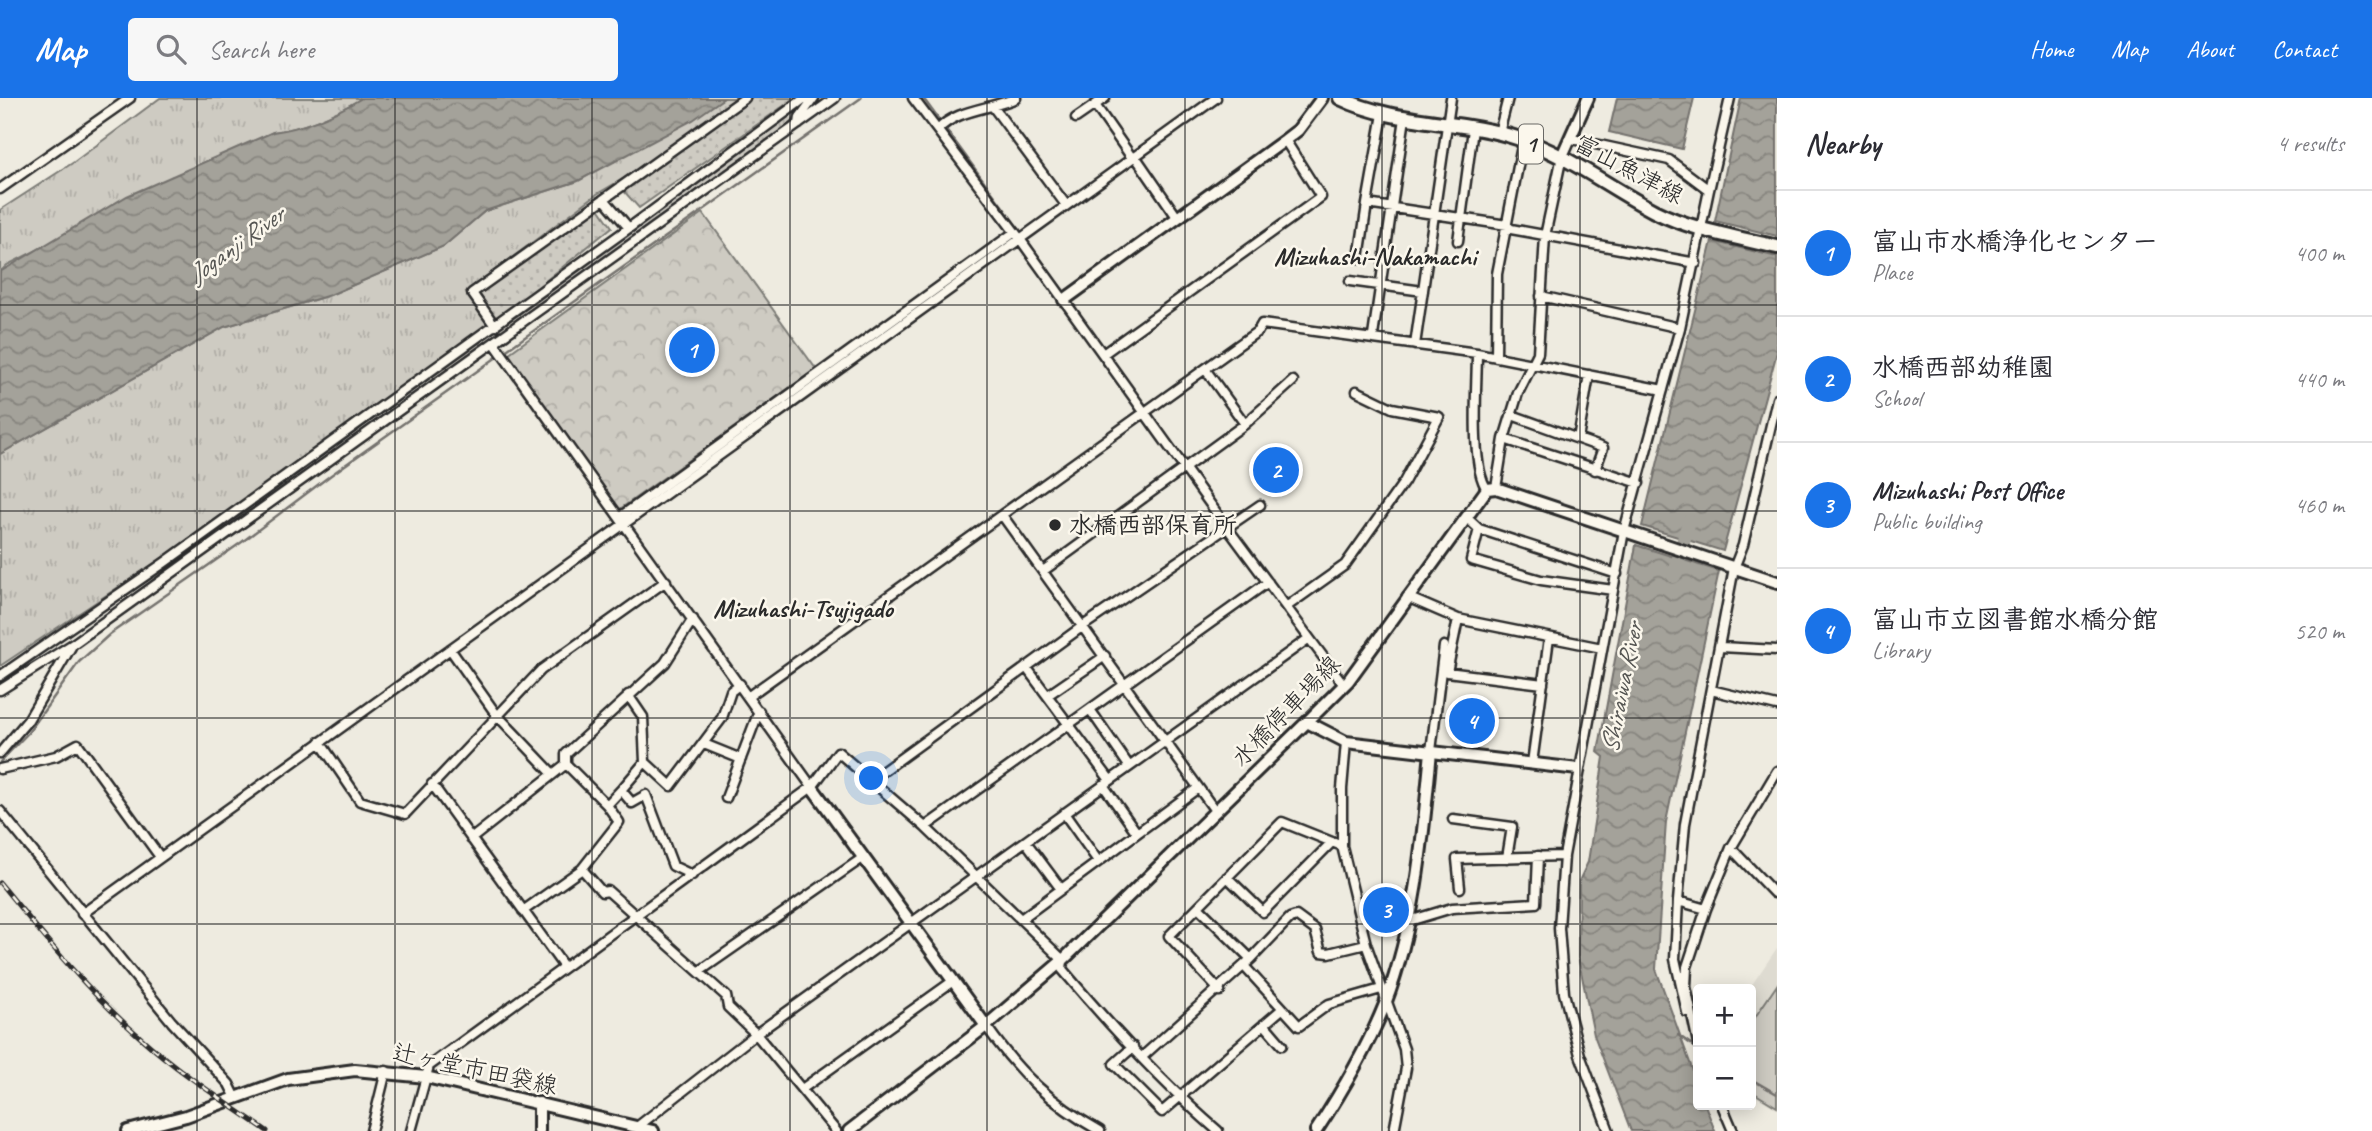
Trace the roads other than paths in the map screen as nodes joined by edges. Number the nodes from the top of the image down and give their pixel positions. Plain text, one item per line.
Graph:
1 (130, 98) edge
2 (745, 98) edge
3 (804, 98) edge
4 (814, 98) edge
5 (835, 98) edge
6 (913, 98) edge
7 (1016, 98) edge
8 (1105, 98) edge
9 (1216, 98) edge
10 (1322, 98) edge
11 (1340, 98) edge
12 (1451, 98) edge
13 (1508, 98) edge
14 (1588, 98) edge
15 (1730, 98) edge
16 (1368, 104) edge
17 (1095, 105) junction
18 (995, 108) junction
19 (1382, 114) junction
20 (1076, 118) dead end
21 (1405, 118) junction
22 (799, 124) junction
23 (1447, 125) junction
24 (1473, 129) junction
25 (938, 130) junction
26 (1499, 134) junction
27 (1572, 139) junction
28 (1285, 140) junction
29 (1526, 142) junction
30 (1562, 156) junction
31 (1133, 157) junction
32 (0, 188) edge
33 (1709, 190) junction
34 (604, 198) junction
35 (1367, 204) junction
36 (1066, 205) junction
37 (1393, 207) junction
38 (1435, 213) junction
39 (1177, 217) junction
40 (1461, 217) junction
41 (1507, 225) junction
42 (629, 228) junction
43 (1704, 229) junction
44 (1017, 236) junction
45 (1545, 236) junction
46 (1458, 241) dead end
47 (1777, 247) edge
48 (1359, 258) dead end
49 (1696, 263) junction
50 (1350, 281) dead end
51 (1380, 285) junction
52 (1423, 291) junction
53 (1541, 296) junction
54 (1064, 300) junction
55 (495, 326) junction
56 (1680, 328) junction
57 (1373, 336) junction
58 (495, 344) junction
59 (1415, 345) junction
60 (1477, 353) junction
61 (1103, 354) junction
62 (1496, 357) junction
63 (1534, 365) junction
64 (1205, 369) junction
65 (1589, 375) junction
66 (1293, 381) dead end
67 (1664, 390) junction
68 (1357, 391) dead end
69 (1777, 399) edge
70 (1144, 412) junction
71 (1512, 415) junction
72 (1245, 424) junction
73 (1504, 439) junction
74 (1578, 439) junction
75 (1185, 470) junction
76 (1595, 470) junction
77 (1639, 484) junction
78 (1491, 488) junction
79 (1260, 505) dead end
80 (1002, 515) junction
81 (1467, 518) junction
82 (622, 521) junction
83 (1226, 526) junction
84 (1479, 529) junction
85 (1628, 532) junction
86 (1731, 567) junction
87 (1043, 571) junction
88 (1617, 574) junction
89 (666, 581) junction
90 (1268, 582) junction
91 (1777, 582) edge
92 (1613, 590) junction
93 (1407, 597) junction
94 (1286, 607) junction
95 (693, 619) junction
96 (1458, 619) junction
97 (1083, 626) junction
98 (1549, 638) junction
99 (1308, 639) junction
100 (73, 644) junction
101 (1444, 646) dead end
102 (1721, 647) junction
103 (1602, 648) junction
104 (450, 649) junction
105 (1777, 650) edge
106 (1105, 656) junction
107 (1026, 667) junction
108 (1443, 671) junction
109 (0, 676) edge
110 (740, 684) junction
111 (1543, 684) junction
112 (1126, 685) junction
113 (1344, 685) junction
114 (0, 690) edge
115 (1711, 690) junction
116 (628, 695) junction
117 (1048, 695) junction
118 (749, 696) junction
119 (1777, 706) edge
120 (1091, 710) junction
121 (759, 711) junction
122 (496, 714) junction
123 (1307, 722) junction
124 (1071, 725) junction
125 (1165, 740) junction
126 (1346, 742) junction
127 (320, 743) junction
128 (704, 744) junction
129 (1431, 751) junction
130 (0, 753) edge
131 (741, 759) junction
132 (645, 762) junction
133 (1532, 763) junction
134 (566, 764) junction
135 (1129, 766) junction
136 (0, 769) edge
137 (1578, 769) junction
138 (1777, 771) edge
139 (553, 774) junction
140 (1110, 779) junction
141 (871, 780) junction
142 (432, 784) junction
143 (1102, 785) junction
144 (813, 787) junction
145 (1198, 788) junction
146 (621, 790) junction
147 (726, 798) dead end
148 (607, 805) junction
149 (0, 811) edge
150 (1216, 812) junction
151 (1064, 813) junction
152 (1453, 819) dead end
153 (925, 827) junction
154 (1137, 833) junction
155 (471, 839) junction
156 (1026, 842) junction
157 (1332, 842) junction
158 (1342, 846) junction
159 (1731, 848) junction
160 (1538, 856) junction
161 (1564, 856) junction
162 (864, 857) junction
163 (160, 858) junction
164 (1507, 858) junction
165 (1098, 861) junction
166 (582, 869) junction
167 (692, 875) junction
168 (978, 877) junction
169 (1227, 877) junction
170 (1460, 888) dead end
171 (1061, 889) junction
172 (1774, 893) dead end
173 (1678, 901) junction
174 (1199, 908) junction
175 (1706, 909) junction
176 (523, 911) junction
177 (82, 914) junction
178 (636, 916) junction
179 (1021, 919) junction
180 (1409, 921) junction
181 (912, 925) junction
182 (1366, 944) junction
183 (1251, 959) junction
184 (1063, 960) junction
185 (1244, 966) junction
186 (564, 967) junction
187 (701, 971) junction
188 (953, 981) junction
189 (1381, 989) junction
190 (1220, 991) junction
191 (1385, 1002) junction
192 (1282, 1009) junction
193 (1693, 1019) edge
194 (1264, 1024) junction
195 (986, 1026) junction
196 (1693, 1028) edge
197 (756, 1034) junction
198 (1282, 1045) dead end
199 (1133, 1047) junction
200 (1142, 1057) junction
201 (386, 1071) junction
202 (426, 1076) junction
203 (802, 1089) junction
204 (235, 1096) junction
205 (1180, 1097) junction
206 (539, 1103) junction
207 (1724, 1110) edge
208 (636, 1127) junction
209 (128, 1131) edge
210 (371, 1131) edge
211 (411, 1131) edge
212 (539, 1131) edge
213 (653, 1131) edge
214 (836, 1131) edge
215 (849, 1131) edge
216 (1100, 1131) edge
217 (1217, 1131) edge
218 (1317, 1131) edge
219 (1394, 1131) edge
220 (1609, 1131) edge
221 (1732, 1131) edge

1 - 32 street
2 - 34 street
3 - 42 street
4 - 22 street
5 - 22 street
6 - 25 street
7 - 18 street
8 - 17 street
9 - 31 street
10 - 28 main road
11 - 16 main road, 富山魚津線 / 1
12 - 23 street
13 - 26 street
14 - 27 main road
15 - 33 street
16 - 19 main road, 富山魚津線 / 1
17 - 20 street
17 - 31 street
18 - 25 street
18 - 36 street
19 - 21 main road, 富山魚津線 / 1
19 - 35 street
21 - 23 main road, 富山魚津線 / 1
21 - 37 street
22 - 58 street
23 - 24 main road, 富山魚津線 / 1
23 - 38 street
24 - 26 main road, 富山魚津線 / 1
24 - 40 street
25 - 44 street
26 - 29 main road, 富山魚津線 / 1
27 - 30 main road
27 - 33 street
28 - 39 main road
28 - 61 street
29 - 30 main road, 富山魚津線 / 1
29 - 41 street
30 - 43 main road, 富山魚津線 / 1
30 - 45 street
31 - 36 street
31 - 39 street
33 - 43 street
34 - 42 street
34 - 55 street
35 - 37 street
35 - 48 street
36 - 44 street
37 - 38 street
37 - 51 street
38 - 40 street
38 - 52 street
39 - 54 main road
40 - 41 street
40 - 46 street
41 - 45 street
41 - 62 street
42 - 55 street
43 - 47 main road, 富山魚津線 / 1
43 - 49 street
44 - 54 street
44 - 82 street
45 - 49 street
45 - 53 street
49 - 56 street
50 - 51 street
51 - 52 street
51 - 57 street
52 - 59 street
53 - 56 street
53 - 63 street
54 - 61 street
55 - 109 street
56 - 67 street
57 - 59 street
57 - 64 street
58 - 82 street
58 - 100 street
59 - 60 street
60 - 62 street
60 - 78 street
61 - 70 street
62 - 63 street
63 - 65 street
63 - 71 street
64 - 70 street
64 - 72 street
65 - 67 street
65 - 74 street
66 - 72 street
67 - 77 street
68 - 94 street
69 - 86 street
70 - 75 street
70 - 80 street
71 - 73 street
71 - 74 street
72 - 75 street
73 - 76 street
73 - 78 street
74 - 76 street
75 - 83 street
75 - 87 street
76 - 77 street
77 - 85 street
78 - 81 main road, 水橋停車場線
78 - 85 main road
79 - 83 street
80 - 87 street
80 - 118 street
81 - 84 street
81 - 93 main road, 水橋停車場線
82 - 89 street
82 - 104 street
83 - 90 street
83 - 97 street
84 - 88 street
84 - 92 street
85 - 86 main road
85 - 88 street
86 - 91 main road
86 - 102 street
87 - 97 street
88 - 92 street
89 - 95 street
89 - 122 street
90 - 94 street
90 - 112 street
92 - 103 street
93 - 96 street
93 - 113 main road, 水橋停車場線
94 - 99 street
95 - 110 street
95 - 116 street
96 - 98 street
96 - 108 street
97 - 106 street
97 - 107 street
98 - 103 street
98 - 111 street
99 - 113 street
99 - 125 street
100 - 114 street
100 - 130 street
101 - 108 street
102 - 105 street
102 - 115 street
103 - 137 street
104 - 122 street
104 - 127 street
106 - 112 street
106 - 117 street
107 - 117 street
107 - 141 street
108 - 111 street
108 - 129 street
110 - 118 street
110 - 128 street
111 - 133 street
112 - 120 street
112 - 125 street
113 - 123 main road, 水橋停車場線
115 - 119 street
115 - 173 street
116 - 132 street
116 - 134 street
117 - 124 street
118 - 121 street
120 - 124 street
120 - 135 street
121 - 131 street
121 - 144 street
122 - 139 street
122 - 142 street
123 - 126 main road
123 - 150 main road, 水橋停車場線
124 - 140 street
124 - 153 street
125 - 135 street
125 - 145 street
126 - 129 main road
126 - 158 street
127 - 142 street
127 - 163 street
128 - 131 street
128 - 132 street
129 - 133 main road
129 - 180 main road
131 - 147 street
132 - 146 street
133 - 137 main road
134 - 139 street
134 - 148 street
135 - 140 street
136 - 163 street
137 - 161 street
138 - 159 street
139 - 155 street
140 - 143 street
141 - 144 street
141 - 153 street
142 - 155 street
143 - 151 street
143 - 154 street
144 - 162 main road
144 - 167 street
145 - 150 street
145 - 154 street
146 - 148 street
146 - 167 street
148 - 166 street
149 - 177 street
150 - 184 main road, 水橋停車場線
151 - 156 street
151 - 165 street
152 - 164 street
153 - 168 street
154 - 165 street
155 - 176 street
156 - 168 street
156 - 171 street
157 - 158 street
157 - 169 street
157 - 169 street
158 - 182 street
159 - 172 street
159 - 175 street
160 - 161 street
160 - 164 street
160 - 180 street
161 - 220 street
162 - 181 main road
162 - 187 street
163 - 177 street
164 - 170 street
165 - 171 street
166 - 176 street
166 - 178 street
167 - 178 street
168 - 179 street
168 - 181 street
169 - 174 street
171 - 179 street
173 - 175 street
173 - 196 street
174 - 183 street
174 - 190 street
175 - 193 street
176 - 186 street
177 - 204 street
178 - 186 street
178 - 187 street
179 - 184 street
180 - 191 main road
181 - 188 main road
181 - 197 street
182 - 183 street
182 - 189 street
183 - 185 street
184 - 195 main road, 水橋停車場線
184 - 199 street
185 - 190 street
185 - 192 street
186 - 202 street
187 - 197 street
188 - 195 main road
188 - 203 street
189 - 191 street
189 - 192 street
190 - 200 street
191 - 218 main road
191 - 219 street
192 - 194 street
194 - 198 street
194 - 205 street
195 - 215 main road, 水橋停車場線
195 - 216 street
197 - 203 street
197 - 208 street
199 - 200 street
199 - 205 street
200 - 205 street
201 - 202 main road, 辻ヶ堂市田袋線
201 - 204 main road, 辻ヶ堂市田袋線
201 - 210 street
202 - 206 main road, 辻ヶ堂市田袋線
202 - 211 street
203 - 214 street
204 - 209 main road, 辻ヶ堂市田袋線
205 - 217 street
206 - 208 main road, 辻ヶ堂市田袋線
206 - 212 main road
207 - 221 street
208 - 213 main road, 辻ヶ堂市田袋線

